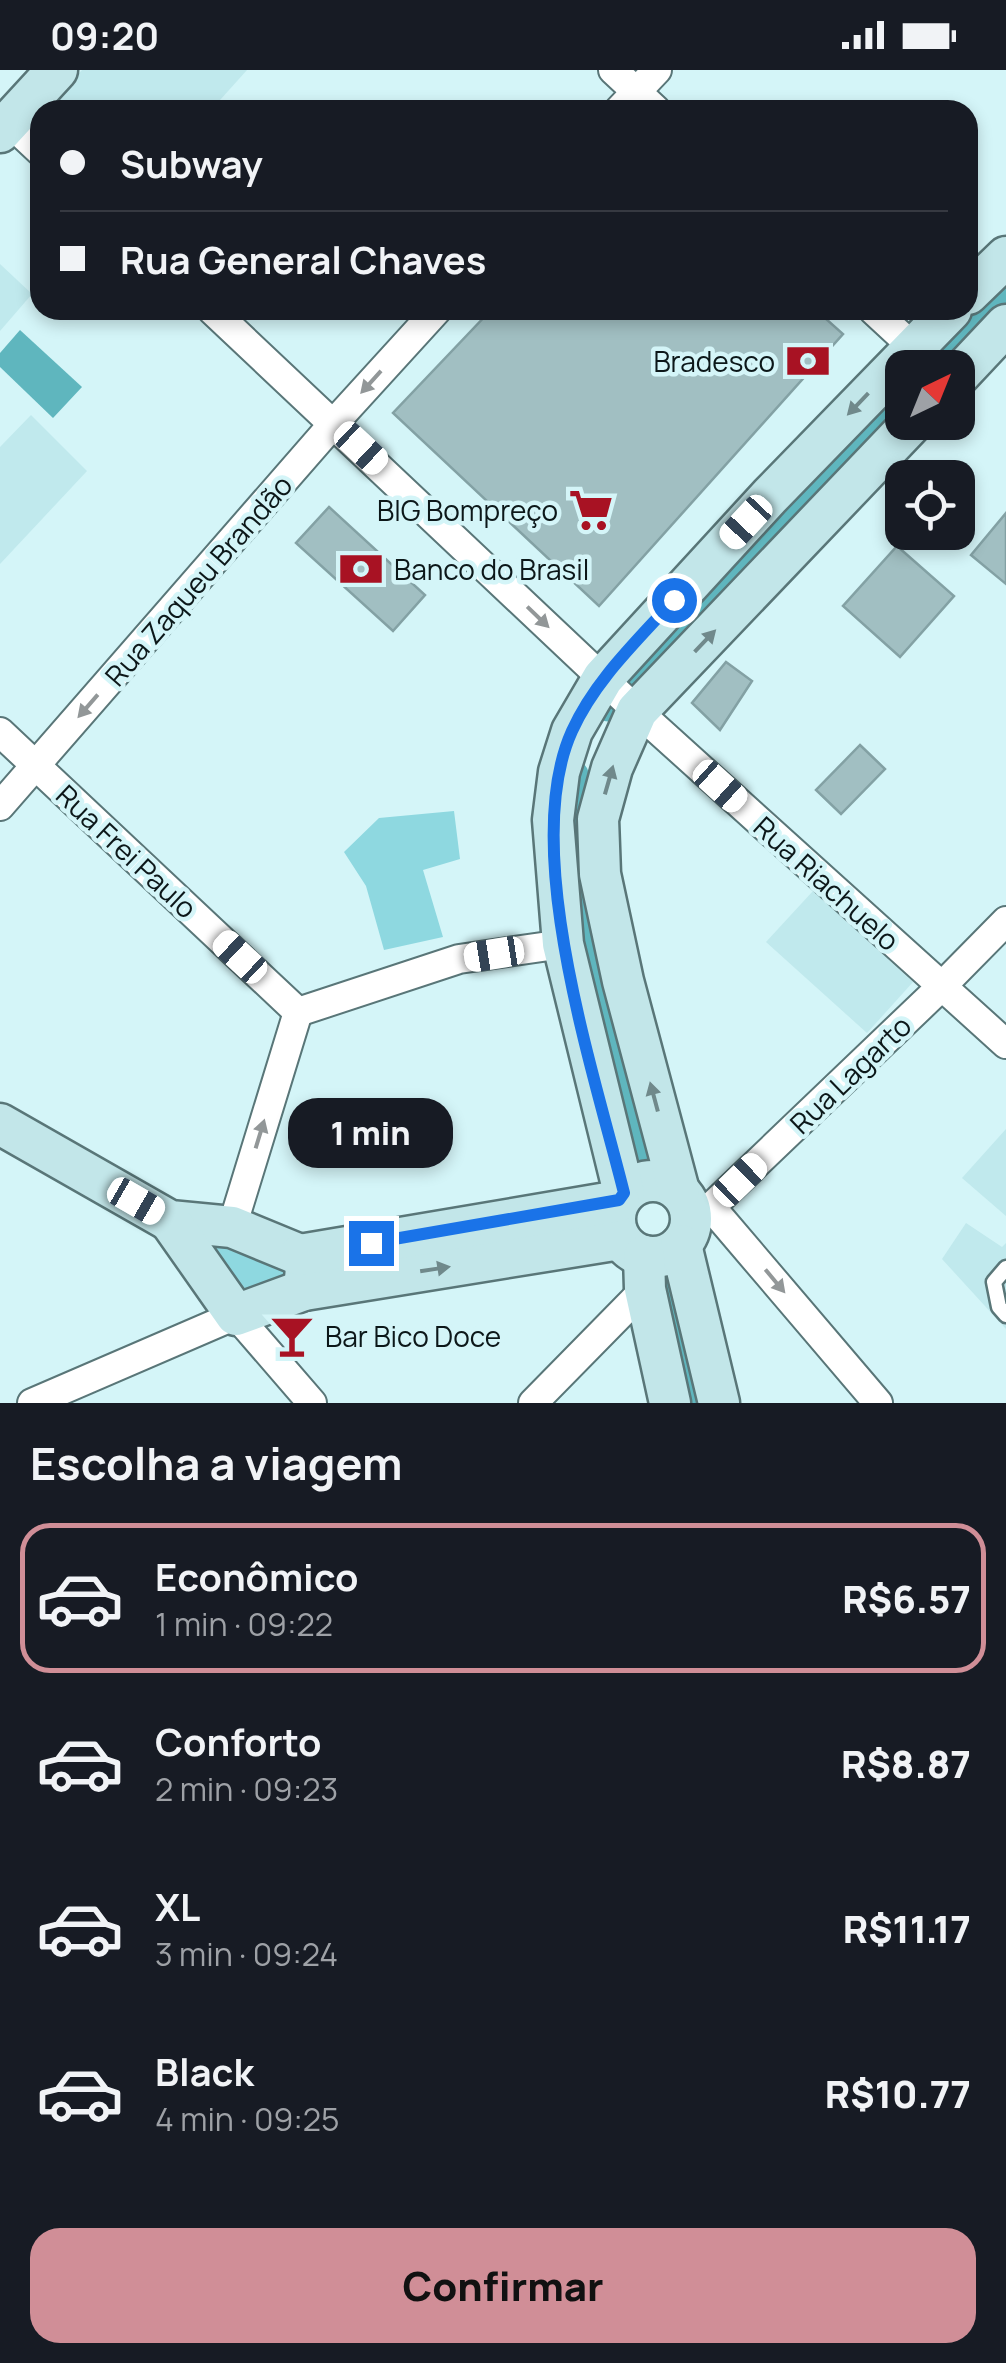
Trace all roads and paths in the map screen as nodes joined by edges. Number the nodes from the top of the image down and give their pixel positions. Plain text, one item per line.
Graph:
1 (57, 70) edge
2 (613, 70) edge
3 (657, 70) edge
4 (634, 100) edge
5 (639, 100) edge
6 (5, 127) edge
7 (30, 143) edge
8 (1006, 257) edge
9 (978, 284) edge
10 (223, 320) edge
11 (428, 320) edge
12 (884, 320) edge
13 (941, 320) edge
14 (1006, 325) edge
15 (913, 347) junction
16 (975, 358) edge
17 (334, 422) junction
18 (894, 440) edge
19 (620, 694) junction
20 (0, 732) edge
21 (36, 766) junction
22 (0, 806) edge
23 (1006, 921) edge
24 (563, 944) junction
25 (942, 987) junction
26 (298, 1012) junction
27 (1006, 1044) edge
28 (0, 1124) edge
29 (170, 1221) junction
30 (232, 1227) junction
31 (657, 1227) junction
32 (1006, 1268) edge
33 (302, 1273) junction
34 (236, 1314) junction
35 (1006, 1315) edge
36 (32, 1403) edge
37 (312, 1403) edge
38 (532, 1403) edge
39 (670, 1403) edge
40 (719, 1403) edge
41 (878, 1403) edge

1 - 6 street
2 - 4 street
3 - 5 street
6 - 7 street
8 - 9 street
10 - 17 street, Rua Riachuelo
11 -> 17 street, Rua Zaqueu Brandão
12 - 15 street
13 - 15 street
14 - 16 street
15 -> 19 street
17 -> 19 street, Rua Riachuelo
17 -> 21 street, Rua Zaqueu Brandão
19 -> 18 street
19 - 24 street
19 - 25 street, Rua Riachuelo
31 -> 19 street
20 - 21 street, Rua Frei Paulo
21 - 22 street, Rua Zaqueu Brandão
21 - 26 street, Rua Frei Paulo
23 - 25 street, Rua Lagarto
24 - 26 street
24 - 31 street
25 - 27 street, Rua Riachuelo
25 - 31 street, Rua Lagarto
30 -> 26 street
28 - 29 street
29 - 30 street
29 - 34 street
30 - 33 street
31 - 33 street
31 - 38 street, Rua Lagarto
31 - 39 street
31 - 40 street
31 -> 41 street
32 - 35 lane
33 - 34 street
34 - 36 street
34 - 37 street

